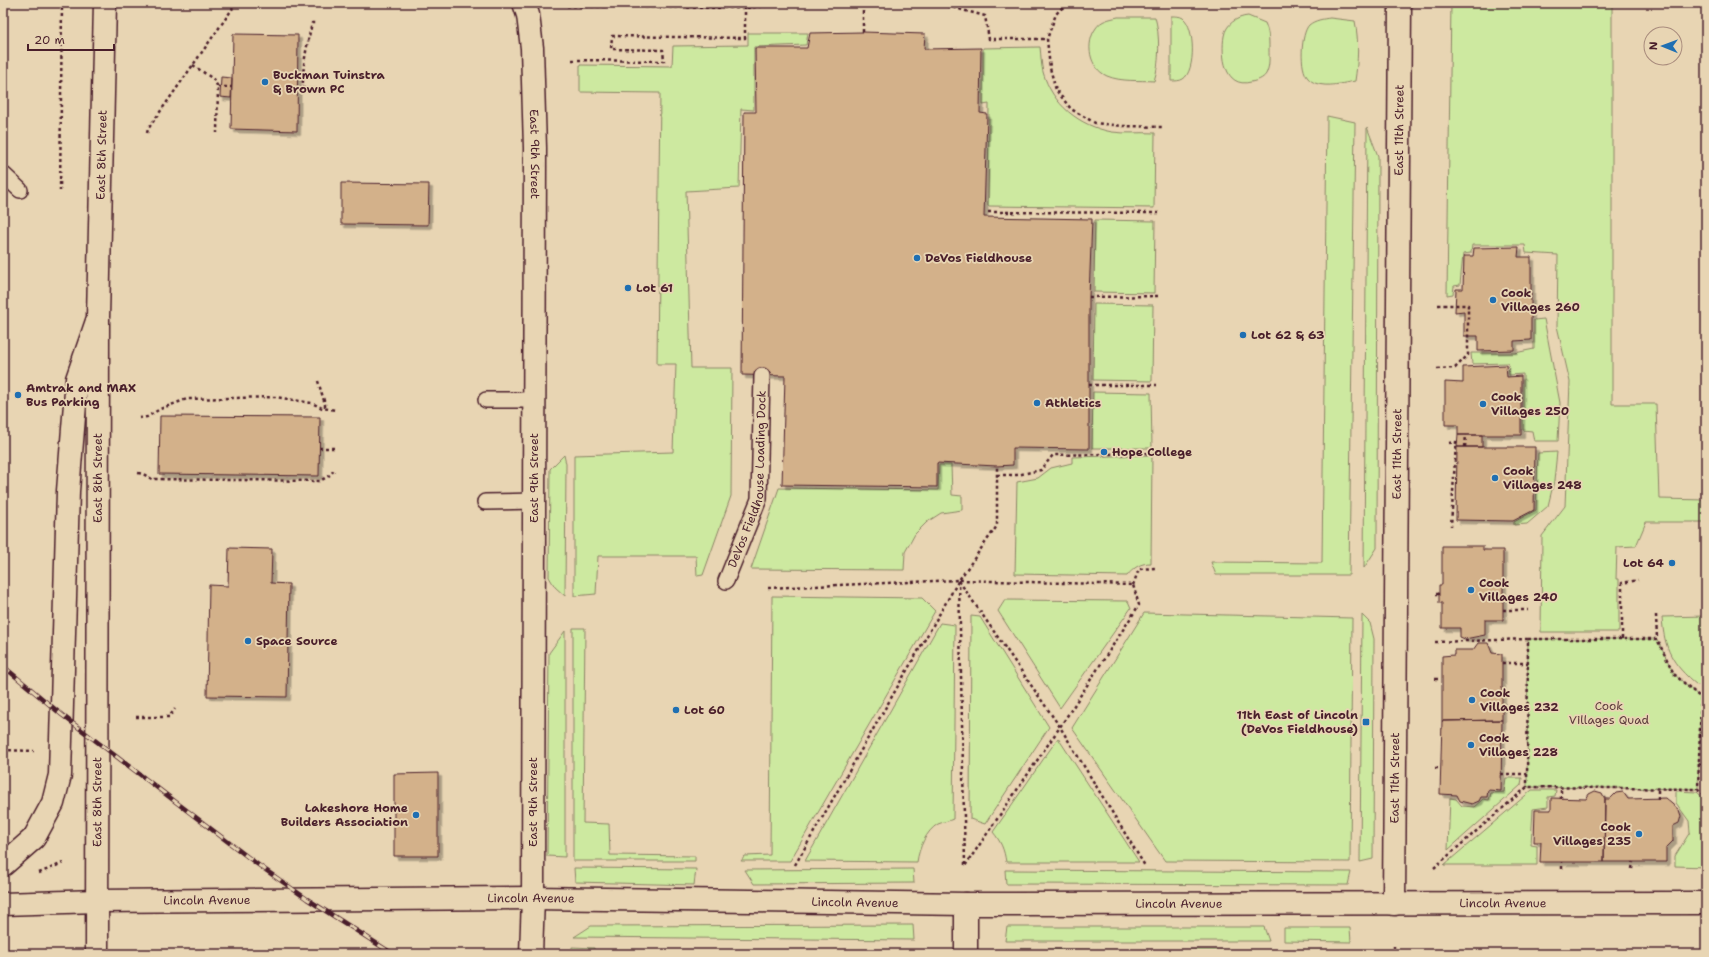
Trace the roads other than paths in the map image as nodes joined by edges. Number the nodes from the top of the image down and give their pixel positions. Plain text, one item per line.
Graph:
1 (105, 3) edge
2 (524, 3) edge
3 (1400, 3) edge
4 (3, 174) edge
5 (20, 190) dead end
6 (98, 318) junction
7 (762, 376) dead end
8 (486, 400) dead end
9 (534, 400) junction
10 (486, 502) dead end
11 (534, 502) junction
12 (726, 581) dead end
13 (3, 865) edge
14 (533, 898) junction
15 (97, 901) junction
16 (1706, 903) edge
17 (3, 904) edge
18 (966, 904) junction
19 (1394, 904) junction
20 (97, 954) edge
21 (531, 954) edge
22 (966, 954) edge

1 - 6 main road, East 8th Street
2 - 9 main road, East 9th Street
3 - 19 main road, East 11th Street
4 - 5 lane
6 - 13 main road
6 - 15 main road, East 8th Street
7 - 12 lane, DeVos Fieldhouse Loading Dock
8 - 9 lane
9 - 11 main road, East 9th Street
10 - 11 lane
11 - 14 main road, East 9th Street
14 - 15 main road, Lincoln Avenue
14 - 18 main road, Lincoln Avenue
14 - 21 main road, East 9th Street
15 - 17 main road, Lincoln Avenue
15 - 20 main road, East 8th Street
16 - 19 main road, Lincoln Avenue
18 - 19 main road, Lincoln Avenue
18 - 22 main road

